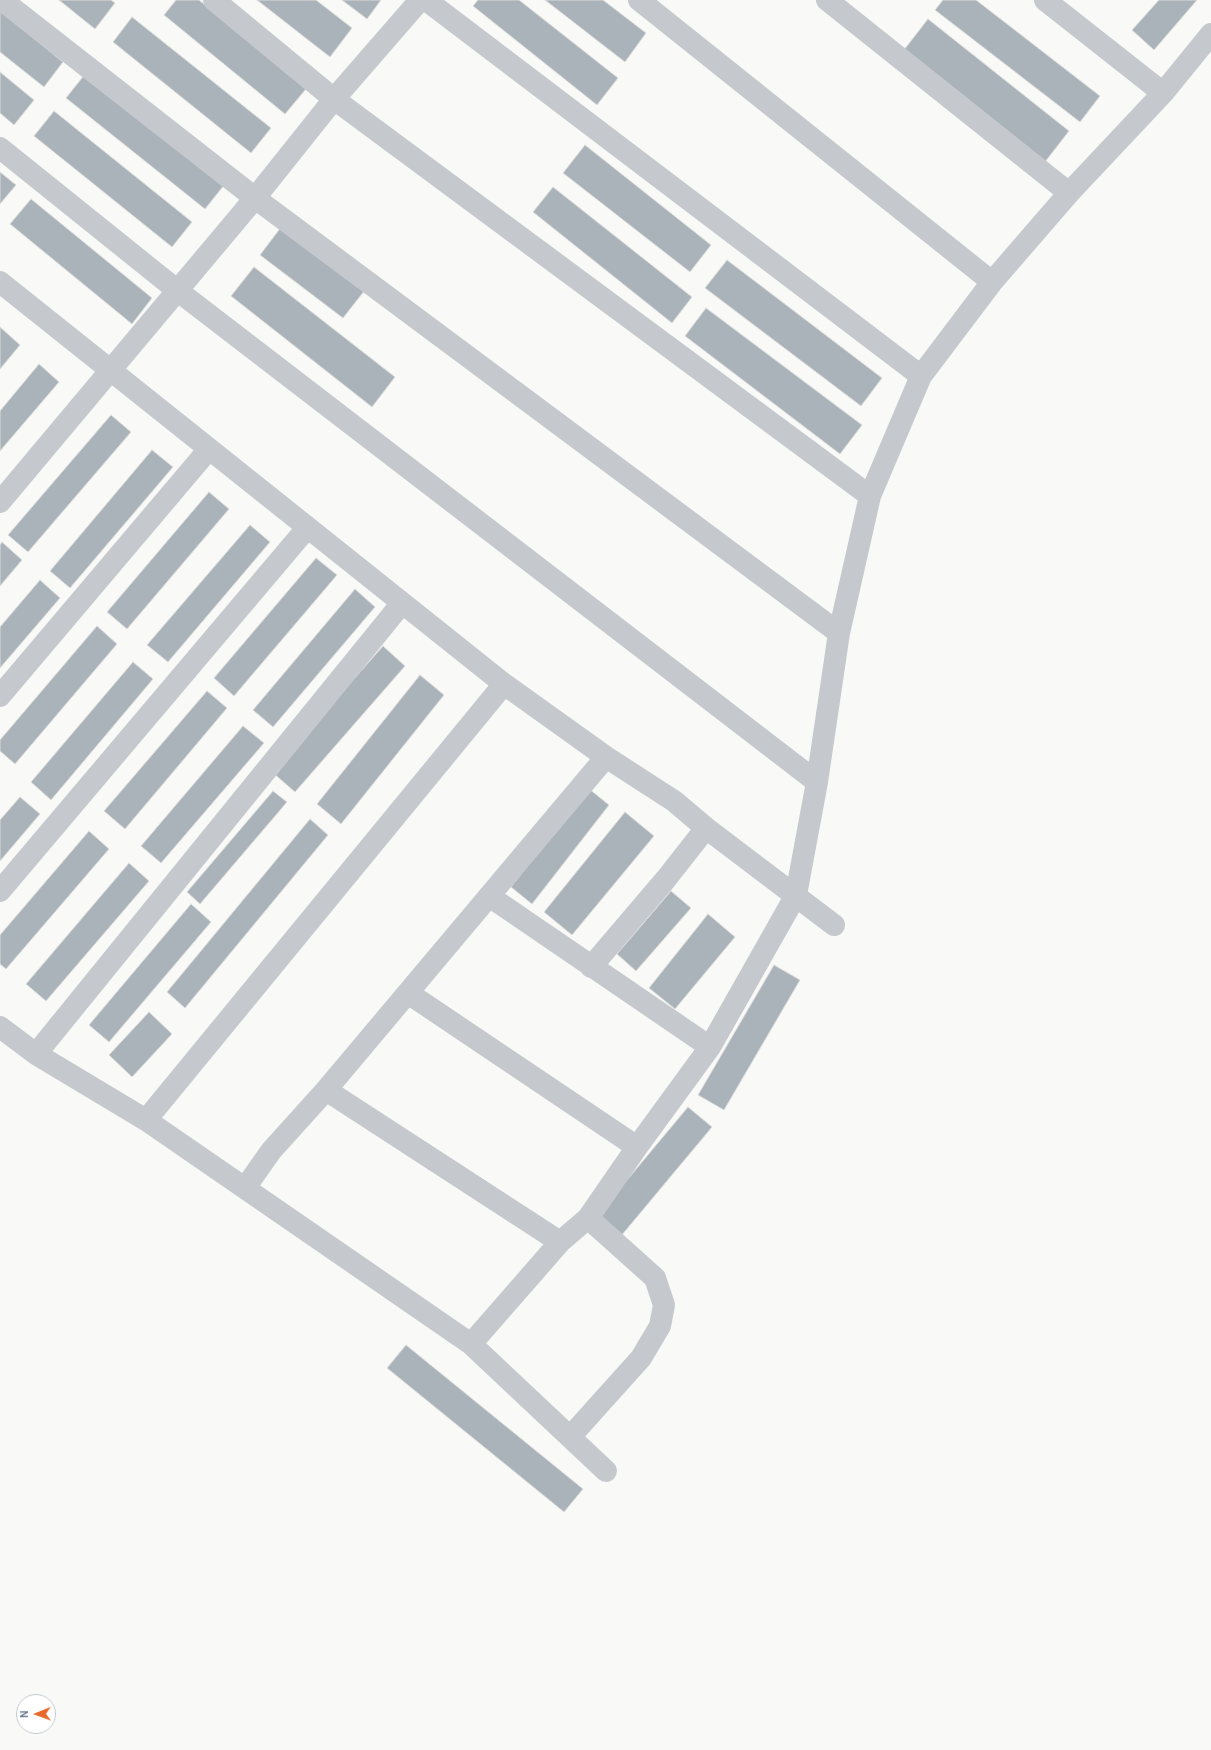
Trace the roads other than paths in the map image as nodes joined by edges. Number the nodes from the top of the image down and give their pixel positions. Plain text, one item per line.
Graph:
1 (2, 0) edge
2 (214, 0) edge
3 (420, 0) edge
4 (426, 0) edge
5 (639, 0) edge
6 (827, 0) edge
7 (1057, 4) edge
8 (1211, 34) edge
9 (1163, 93) junction
10 (334, 99) junction
11 (0, 148) edge
12 (1069, 193) junction
13 (255, 198) junction
14 (0, 282) edge
15 (992, 282) junction
16 (178, 290) junction
17 (110, 371) junction
18 (921, 376) junction
19 (209, 449) junction
20 (870, 496) junction
21 (0, 502) edge
22 (307, 528) junction
23 (402, 603) junction
24 (840, 633) junction
25 (504, 684) junction
26 (0, 696) edge
27 (606, 757) junction
28 (817, 782) junction
29 (706, 828) junction
30 (0, 891) edge
31 (489, 896) junction
32 (796, 896) junction
33 (834, 925) dead end
34 (591, 967) junction
35 (408, 993) junction
36 (0, 1027) edge
37 (710, 1047) junction
38 (36, 1054) junction
39 (326, 1090) junction
40 (146, 1120) junction
41 (637, 1147) junction
42 (245, 1188) junction
43 (588, 1218) junction
44 (560, 1242) junction
45 (471, 1344) junction
46 (570, 1437) junction
47 (606, 1471) dead end

1 - 13 street
2 - 10 street
3 - 10 street
4 - 18 street
5 - 15 street
6 - 12 street
7 - 9 street
8 - 9 street
9 - 12 street
10 - 13 street
10 - 20 street
11 - 16 street
12 - 15 street
13 - 16 street
13 - 24 street
14 - 17 street
15 - 18 street
16 - 17 street
16 - 28 street
17 - 19 street
17 - 21 street
18 - 20 street
19 - 22 street
19 - 26 street
20 - 24 street
22 - 23 street
22 - 30 street
23 - 25 street
23 - 38 street
24 - 28 street
25 - 27 street
25 - 40 street
27 - 29 street
27 - 31 street
28 - 32 street
29 - 32 street
29 - 34 street
31 - 34 street
31 - 35 street
32 - 33 street
32 - 37 street
34 - 37 street
35 - 39 street
35 - 41 street
36 - 38 street
37 - 41 street
38 - 40 street
39 - 42 street
39 - 44 street
40 - 42 street
41 - 43 street
42 - 45 street
43 - 44 street
43 - 46 street
44 - 45 street
45 - 46 street
46 - 47 street

